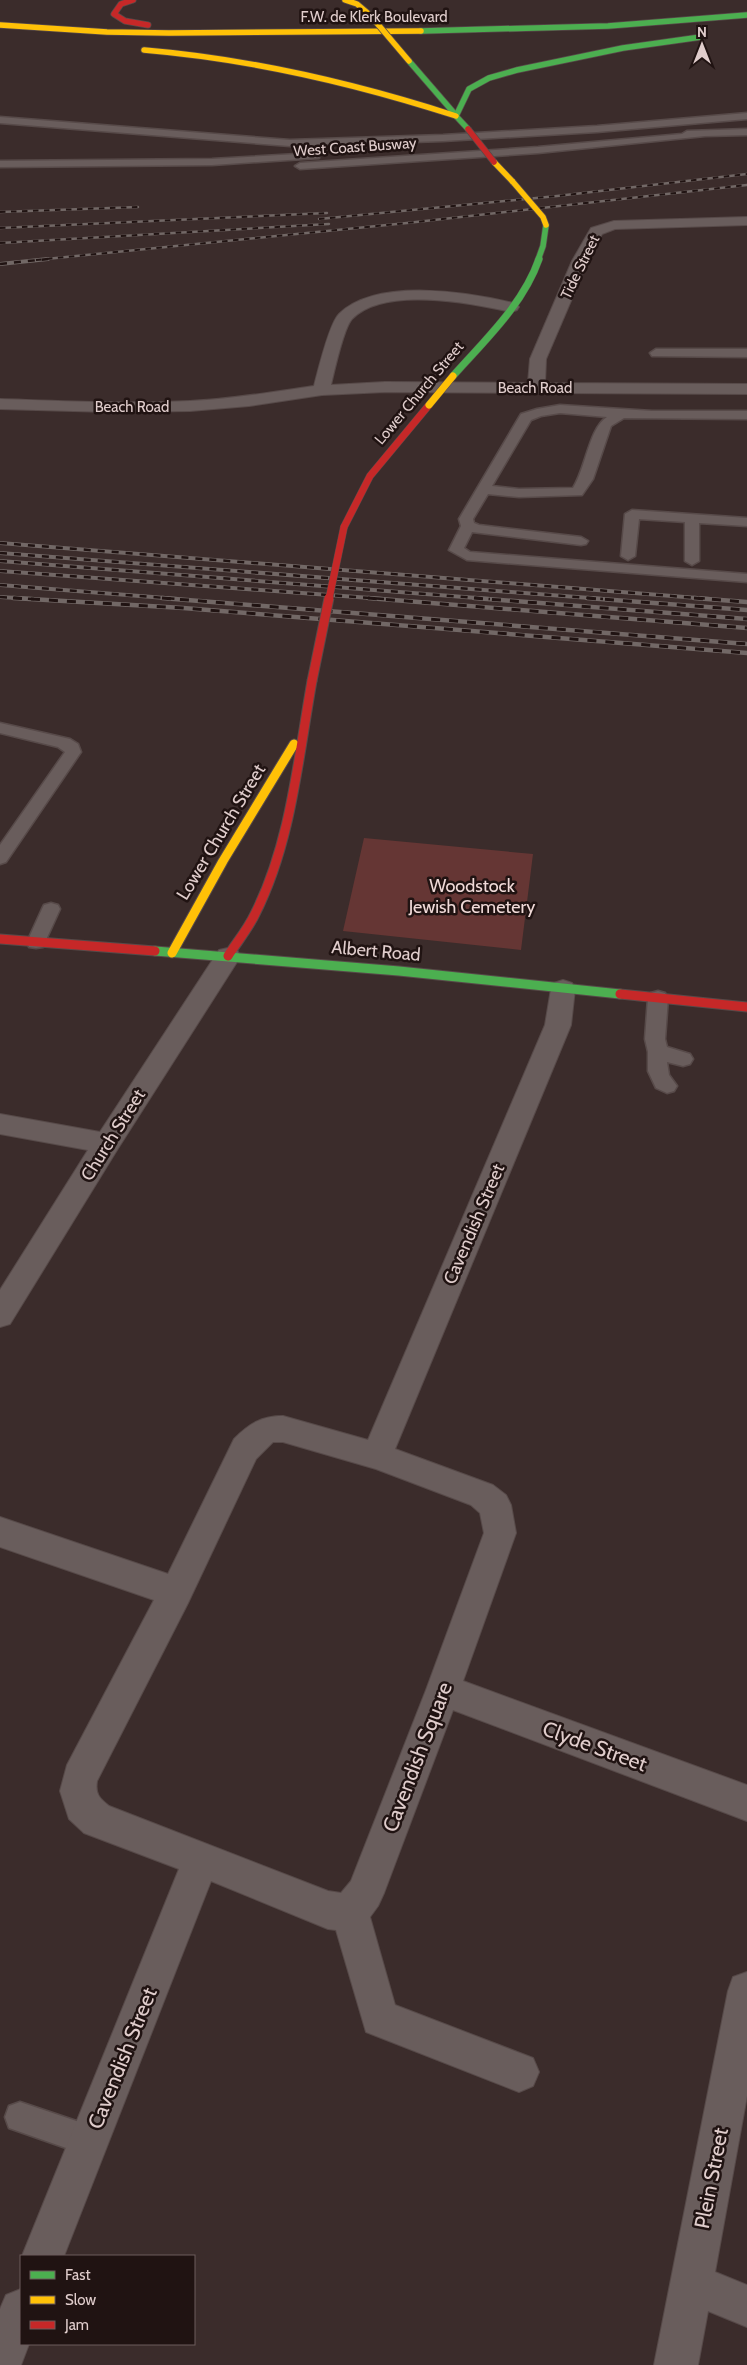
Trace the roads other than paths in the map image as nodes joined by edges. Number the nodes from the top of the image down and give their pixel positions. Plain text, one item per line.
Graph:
1 (133, 0) edge
2 (345, 0) edge
3 (747, 15) edge
4 (0, 25) edge
5 (242, 32) junction
6 (611, 39) dead end
7 (380, 44) dead end
8 (408, 44) dead end
9 (203, 45) dead end
10 (456, 116) junction
11 (747, 116) edge
12 (0, 120) edge
13 (747, 132) edge
14 (711, 134) junction
15 (0, 164) edge
16 (138, 174) dead end
17 (747, 221) edge
18 (511, 307) junction
19 (656, 353) dead end
20 (747, 353) edge
21 (536, 388) junction
22 (626, 389) junction
23 (747, 389) edge
24 (322, 390) junction
25 (0, 404) edge
26 (621, 414) junction
27 (747, 415) edge
28 (483, 489) junction
29 (692, 518) junction
30 (747, 522) edge
31 (468, 526) junction
32 (581, 541) dead end
33 (628, 556) dead end
34 (692, 561) dead end
35 (747, 578) edge
36 (0, 728) edge
37 (303, 730) junction
38 (0, 858) edge
39 (51, 909) dead end
40 (0, 939) edge
41 (36, 942) junction
42 (172, 953) junction
43 (228, 956) junction
44 (564, 989) junction
45 (658, 998) junction
46 (747, 1007) edge
47 (658, 1052) junction
48 (683, 1059) dead end
49 (667, 1086) dead end
50 (0, 1124) edge
51 (107, 1143) junction
52 (0, 1315) edge
53 (377, 1456) junction
54 (0, 1532) edge
55 (176, 1592) junction
56 (443, 1690) junction
57 (747, 1803) edge
58 (201, 1859) junction
59 (349, 1910) junction
60 (747, 1991) edge
61 (519, 2072) dead end
62 (20, 2117) dead end
63 (89, 2140) junction
64 (43, 2255) edge
65 (691, 2283) junction
66 (747, 2306) edge
67 (20, 2312) edge
68 (1, 2357) edge
69 (676, 2365) edge

1 - 5 main road
2 - 10 main road, Lower Church Street, bridge
3 - 5 main road, F.W. de Klerk Boulevard
4 - 5 main road, F.W. de Klerk Boulevard
6 - 10 main road
7 - 8 main road, F.W. de Klerk Boulevard
9 - 10 main road
10 - 18 main road, Lower Church Street, bridge
11 - 12 lane
13 - 14 lane, West Coast Busway
14 - 15 lane, West Coast Busway
14 - 16 lane, West Coast Busway
17 - 21 street, Tide Street
18 - 24 street
18 - 37 main road, Lower Church Street, bridge
19 - 20 lane
21 - 22 street, Beach Road
21 - 24 street, Beach Road
22 - 23 street, Beach Road
22 - 26 lane
24 - 25 street, Beach Road
26 - 27 lane
26 - 28 lane
26 - 28 lane
28 - 31 lane
29 - 30 lane
29 - 33 lane
29 - 34 lane
31 - 32 lane
31 - 35 lane
36 - 38 lane
37 - 42 main road, Lower Church Street
37 - 43 main road, Lower Church Street
39 - 41 lane
40 - 41 main road, Albert Road
41 - 42 main road, Albert Road
42 - 43 main road, Albert Road
43 - 44 main road, Albert Road
43 - 51 street, Church Street
44 - 45 main road, Albert Road
44 - 53 street, Cavendish Street
45 - 46 main road, Albert Road
45 - 47 lane
47 - 48 lane
47 - 49 lane
50 - 51 street
51 - 52 street, Church Street
53 - 55 street, Cavendish Square
53 - 56 street, Cavendish Square
54 - 55 street
55 - 58 street, Cavendish Square
56 - 57 street, Clyde Street
56 - 59 street, Cavendish Square
58 - 59 street, Cavendish Square
58 - 63 street, Cavendish Street
59 - 61 street
60 - 65 street, Plein Street
62 - 63 lane
63 - 64 street, Cavendish Street
65 - 66 street
65 - 69 street, Plein Street
67 - 68 street

